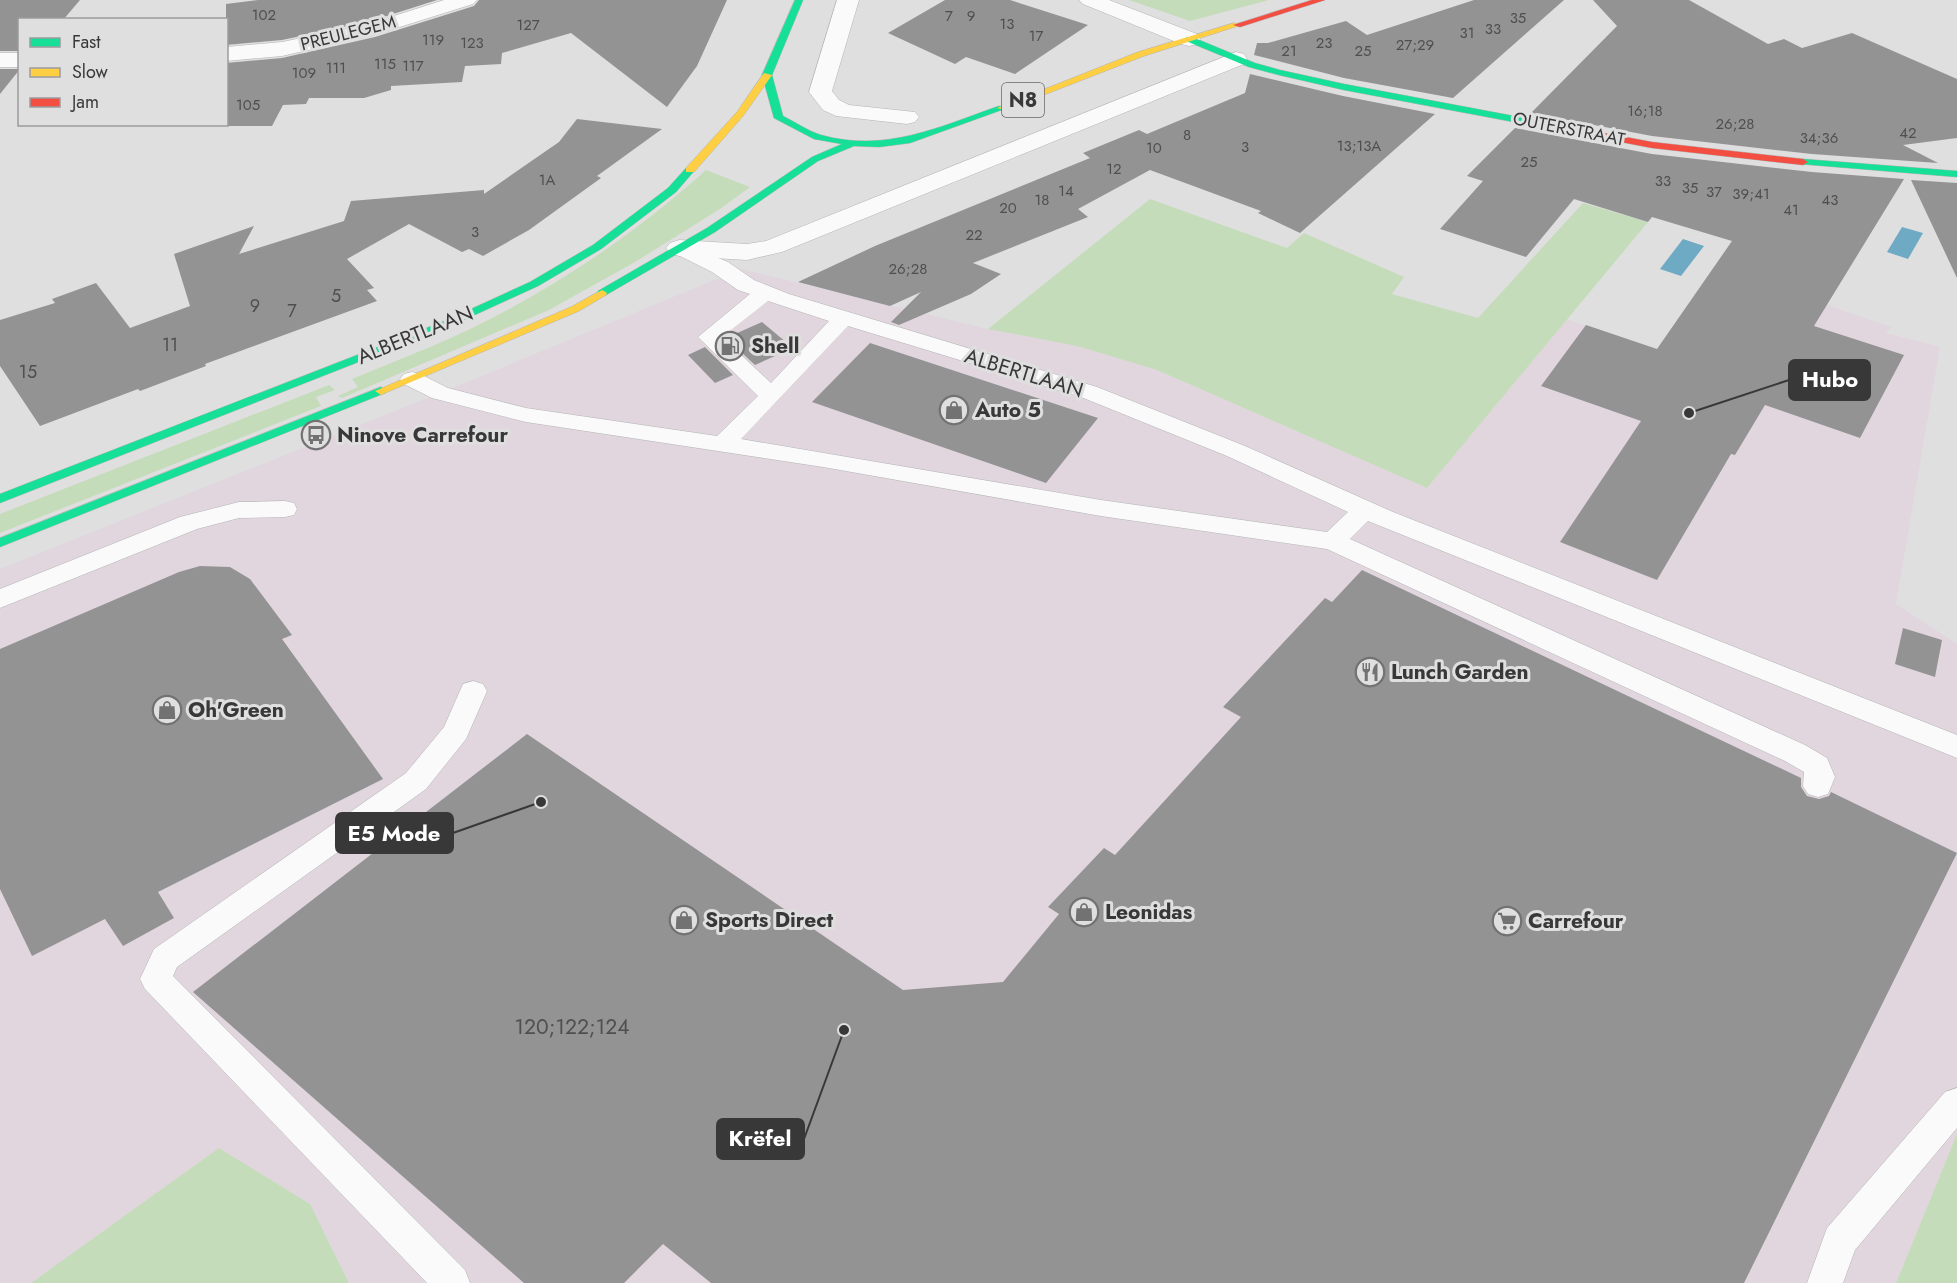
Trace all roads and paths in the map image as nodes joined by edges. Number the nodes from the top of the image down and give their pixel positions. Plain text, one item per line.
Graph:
1 (466, 0) edge
2 (799, 0) edge
3 (848, 0) edge
4 (1090, 0) edge
5 (1321, 0) edge
6 (1189, 39) junction
7 (228, 54) edge
8 (1236, 59) junction
9 (0, 60) edge
10 (18, 60) edge
11 (766, 75) junction
12 (907, 117) dead end
13 (853, 143) junction
14 (1957, 174) edge
15 (679, 248) junction
16 (765, 293) junction
17 (845, 317) junction
18 (412, 379) junction
19 (771, 396) junction
20 (722, 444) junction
21 (0, 499) edge
22 (285, 509) dead end
23 (1366, 509) junction
24 (1332, 541) junction
25 (0, 543) edge
26 (0, 599) edge
27 (473, 691) dead end
28 (1957, 747) edge
29 (1818, 786) dead end
30 (1957, 1103) edge
31 (452, 1283) edge
32 (1826, 1283) edge

1 - 7 street, PREULEGEM
2 - 11 main road, ALBERTLAAN
3 - 12 street
4 - 6 street
5 - 6 main road, N8
6 - 8 main road, OUTERSTRAAT
6 - 13 main road, ALBERTLAAN / N8
8 - 14 main road, OUTERSTRAAT
8 - 15 street
9 - 10 street
11 - 13 main road, ALBERTLAAN / N8
11 - 21 main road, ALBERTLAAN
13 - 15 main road, ALBERTLAAN
15 - 16 lane, ALBERTLAAN
15 - 18 main road, ALBERTLAAN
16 - 17 lane, ALBERTLAAN
16 - 19 lane
17 - 19 lane
17 - 23 lane, ALBERTLAAN
18 - 20 lane
18 - 25 main road, ALBERTLAAN
19 - 20 lane
20 - 24 lane
22 - 26 lane
23 - 24 lane
23 - 28 lane, ALBERTLAAN
24 - 29 lane
27 - 31 lane
30 - 32 lane

